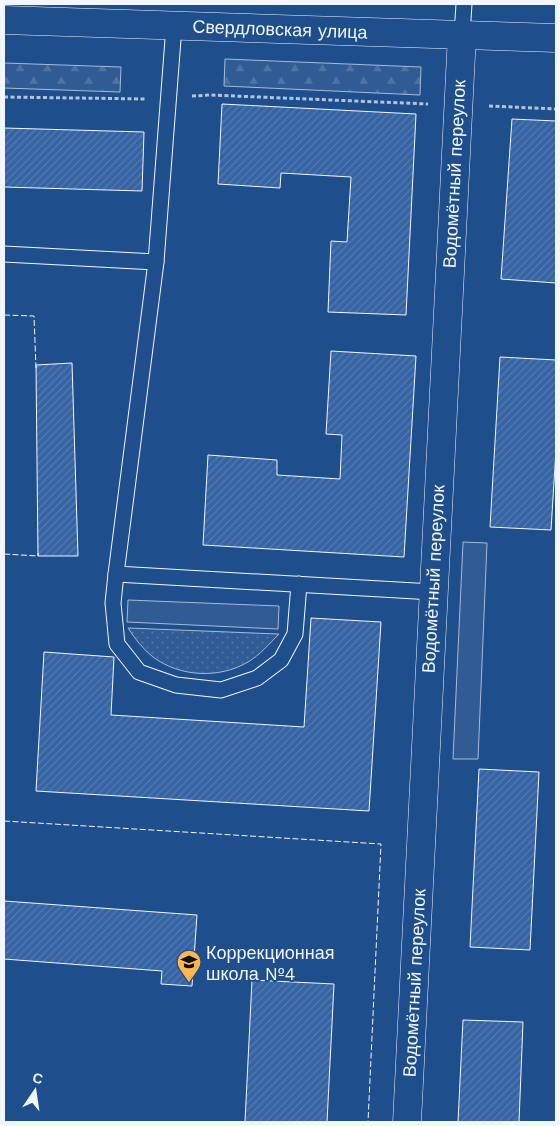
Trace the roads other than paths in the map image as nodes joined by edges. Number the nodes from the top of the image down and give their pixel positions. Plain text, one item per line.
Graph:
1 (464, 4) edge
2 (4, 20) edge
3 (174, 26) junction
4 (462, 35) junction
5 (556, 38) edge
6 (4, 254) edge
7 (156, 262) junction
8 (116, 574) junction
9 (300, 584) junction
10 (433, 592) junction
11 (407, 1122) edge

1 - 4 lane
2 - 3 main road, Свердловская улица
3 - 4 main road, Свердловская улица
3 - 7 lane
4 - 5 main road, Свердловская улица
4 - 10 main road, Водомётный переулок
6 - 7 lane
7 - 8 lane
8 - 9 lane
8 - 9 lane
9 - 10 lane
10 - 11 main road, Водомётный переулок

